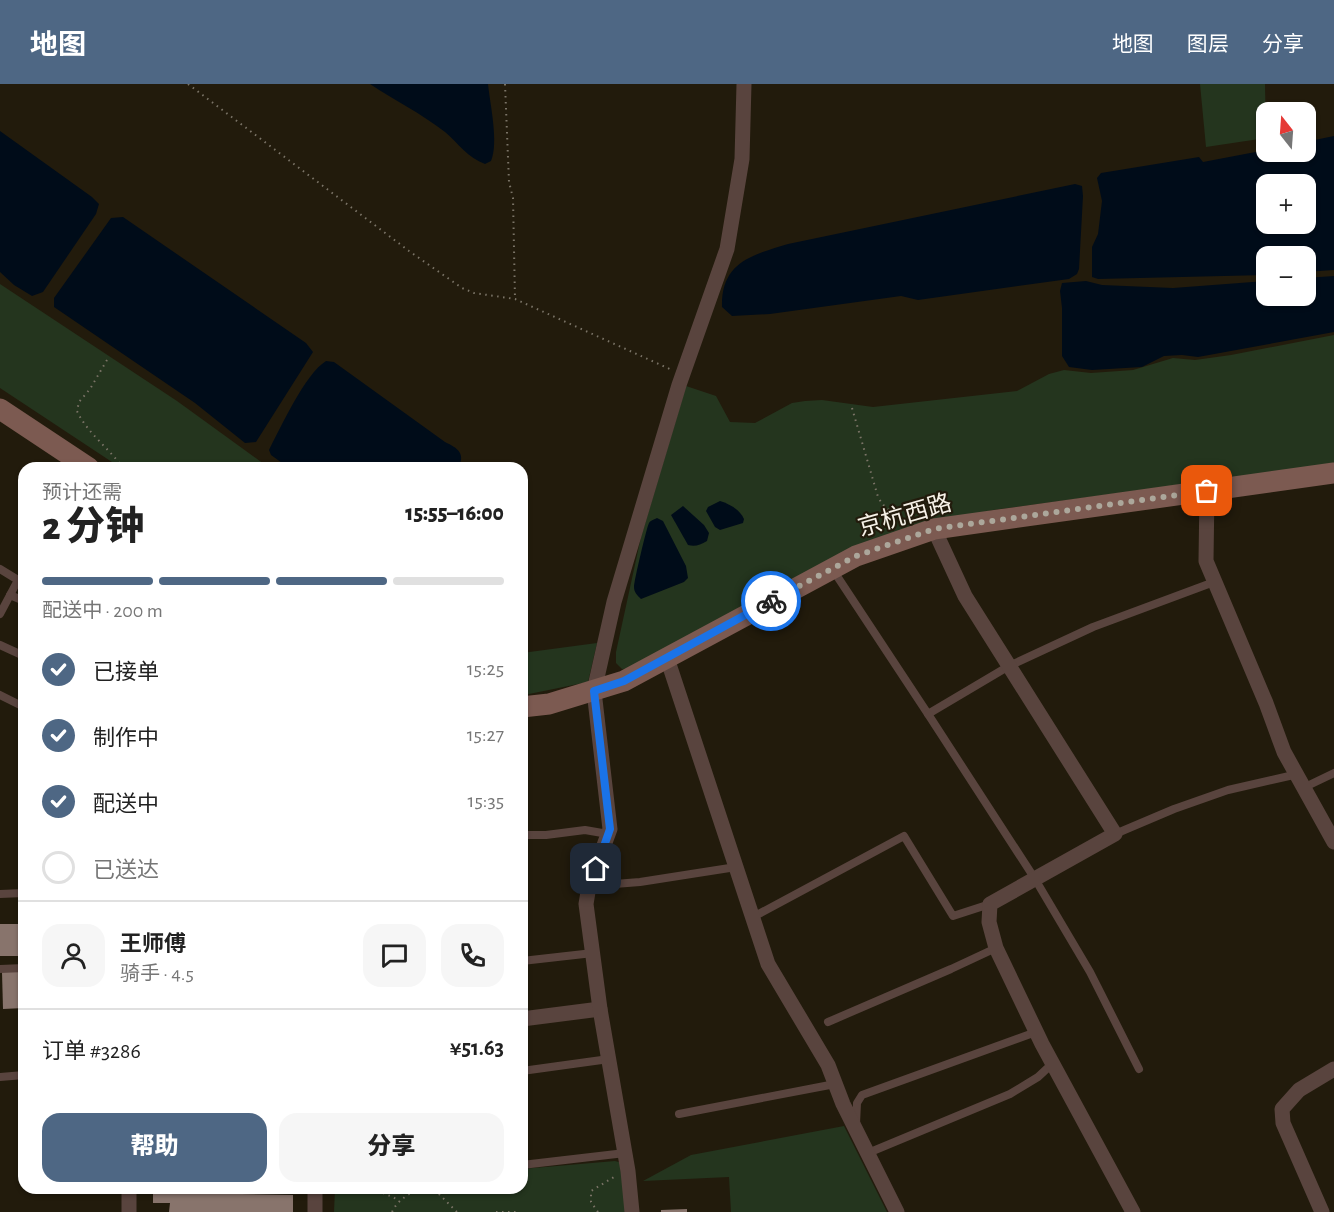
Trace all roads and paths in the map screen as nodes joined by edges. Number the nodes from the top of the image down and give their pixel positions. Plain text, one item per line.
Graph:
1 (188, 84) edge
2 (504, 84) edge
3 (744, 84) edge
4 (515, 299) junction
5 (107, 360) dead end
6 (682, 375) junction
7 (852, 408) dead end
8 (0, 409) edge
9 (80, 462) edge
10 (119, 462) edge
11 (1334, 473) edge
12 (1207, 491) junction
13 (929, 531) junction
14 (832, 568) junction
15 (0, 569) edge
16 (1214, 582) junction
17 (10, 595) junction
18 (18, 598) edge
19 (0, 614) edge
20 (0, 645) edge
21 (18, 653) edge
22 (667, 657) junction
23 (1009, 666) junction
24 (594, 691) junction
25 (0, 695) edge
26 (18, 704) edge
27 (528, 706) edge
28 (928, 714) junction
29 (1334, 773) edge
30 (1301, 781) junction
31 (608, 834) junction
32 (1115, 834) junction
33 (528, 836) edge
34 (1334, 842) edge
35 (736, 867) junction
36 (1035, 879) junction
37 (589, 886) junction
38 (18, 893) edge
39 (0, 894) edge
40 (990, 904) junction
41 (753, 917) junction
42 (996, 948) junction
43 (593, 953) junction
44 (528, 960) edge
45 (18, 968) edge
46 (0, 969) edge
47 (600, 1009) junction
48 (528, 1018) edge
49 (828, 1022) dead end
50 (1036, 1032) junction
51 (609, 1059) junction
52 (1053, 1064) junction
53 (1139, 1069) dead end
54 (1334, 1069) edge
55 (528, 1070) edge
56 (18, 1075) edge
57 (0, 1077) edge
58 (835, 1084) junction
59 (679, 1114) dead end
60 (855, 1128) junction
61 (625, 1153) junction
62 (868, 1153) junction
63 (528, 1164) edge
64 (628, 1171) junction
65 (129, 1194) edge
66 (315, 1194) edge
67 (384, 1194) edge
68 (409, 1194) edge
69 (438, 1194) edge
70 (400, 1200) junction
71 (129, 1212) edge
72 (315, 1212) edge
73 (392, 1212) edge
74 (457, 1212) edge
75 (496, 1212) edge
76 (517, 1212) edge
77 (598, 1212) edge
78 (632, 1212) edge
79 (897, 1212) edge
80 (1133, 1212) edge
81 (1322, 1212) edge

1 - 4 path
2 - 4 path
3 - 6 street
4 - 6 path
5 - 10 path
6 - 24 street
7 - 13 path
8 - 9 main road
11 - 12 main road, 京杭西路
12 - 13 main road, 京杭西路
12 - 16 street
13 - 14 main road, 京杭西路
13 - 23 street
14 - 22 main road, 京杭西路
14 - 28 lane
15 - 17 lane
16 - 23 lane
16 - 30 street
17 - 18 lane
17 - 19 lane
20 - 21 lane
22 - 24 main road, 京杭西路
22 - 35 street
23 - 28 lane
23 - 32 street
24 - 27 main road, 京杭西路
24 - 31 street
25 - 26 lane
28 - 36 lane
29 - 30 lane
30 - 32 lane
30 - 34 street
31 - 33 lane
31 - 37 street
32 - 36 street
35 - 37 lane
35 - 41 street
36 - 40 street
36 - 53 lane
37 - 43 street
38 - 39 lane
40 - 41 lane
40 - 42 street
41 - 58 street
42 - 49 lane
42 - 50 street
43 - 44 lane
43 - 47 street
45 - 46 lane
47 - 48 street
47 - 51 street
50 - 52 street
50 - 60 lane
51 - 55 lane
51 - 61 street
52 - 62 lane
52 - 80 street
54 - 81 street
56 - 57 lane
58 - 59 lane
58 - 60 street
60 - 62 street
61 - 63 lane
61 - 64 street
62 - 79 street
64 - 77 path
64 - 78 street
65 - 71 street
66 - 72 street
67 - 70 path
68 - 70 path
69 - 74 path
70 - 73 path
75 - 76 path

